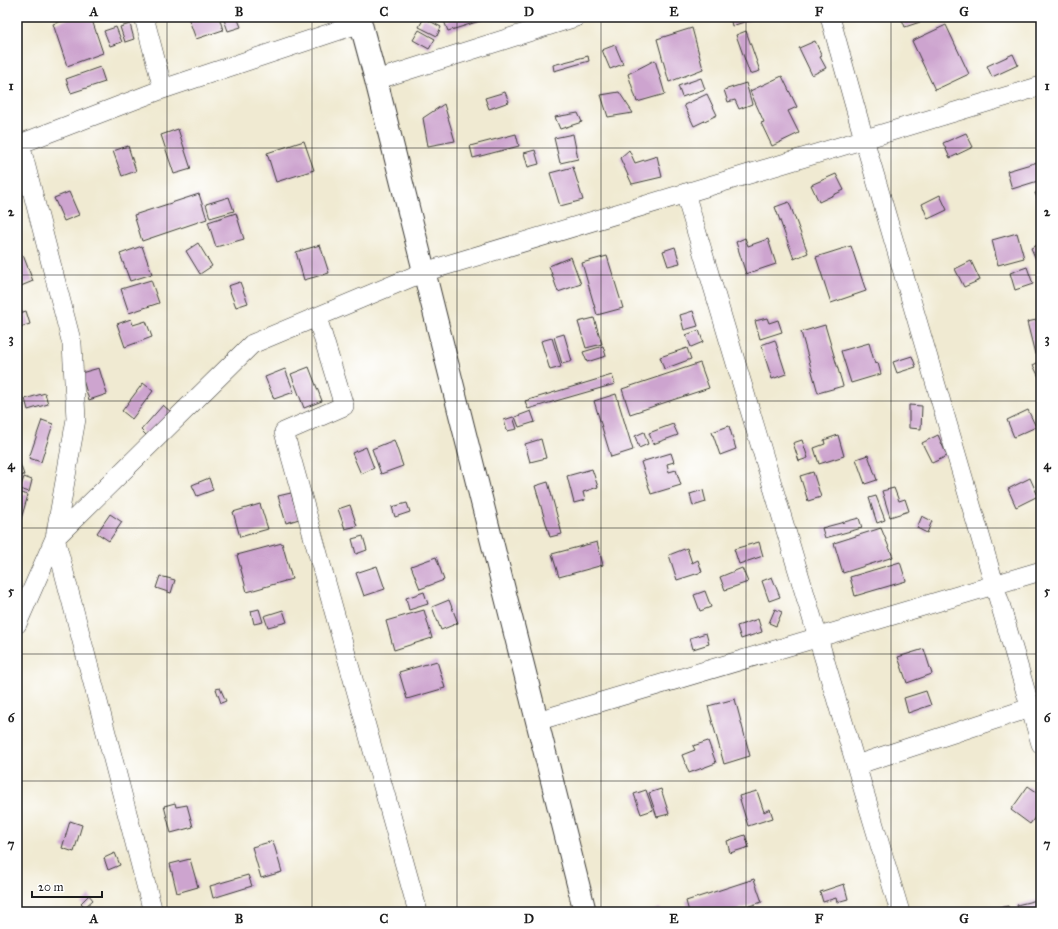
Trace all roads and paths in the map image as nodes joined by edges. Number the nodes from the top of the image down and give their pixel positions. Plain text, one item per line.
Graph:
1 (144, 17) edge
2 (576, 17) edge
3 (830, 17) edge
4 (360, 20) edge
5 (376, 80) junction
6 (1041, 86) edge
7 (163, 89) junction
8 (864, 139) junction
9 (18, 145) edge
10 (685, 193) junction
11 (424, 272) junction
12 (317, 317) junction
13 (55, 538) junction
14 (1041, 570) edge
15 (994, 584) junction
16 (17, 624) edge
17 (817, 637) junction
18 (1030, 708) junction
19 (537, 721) junction
20 (1041, 744) edge
21 (856, 765) junction
22 (153, 912) edge
23 (418, 912) edge
24 (585, 912) edge
25 (900, 912) edge

1 - 7 street
2 - 5 street
3 - 8 street
4 - 5 street
4 - 7 street
5 - 11 street
6 - 8 street
7 - 9 street
8 - 10 street
8 - 15 street
9 - 13 street
10 - 11 street
10 - 17 street
11 - 12 street
11 - 19 street
12 - 13 street
12 - 23 street
13 - 16 street
13 - 22 street
14 - 15 street
15 - 17 street
15 - 18 street
17 - 19 street
17 - 21 street
18 - 20 street
18 - 21 street
19 - 24 street
21 - 25 street

